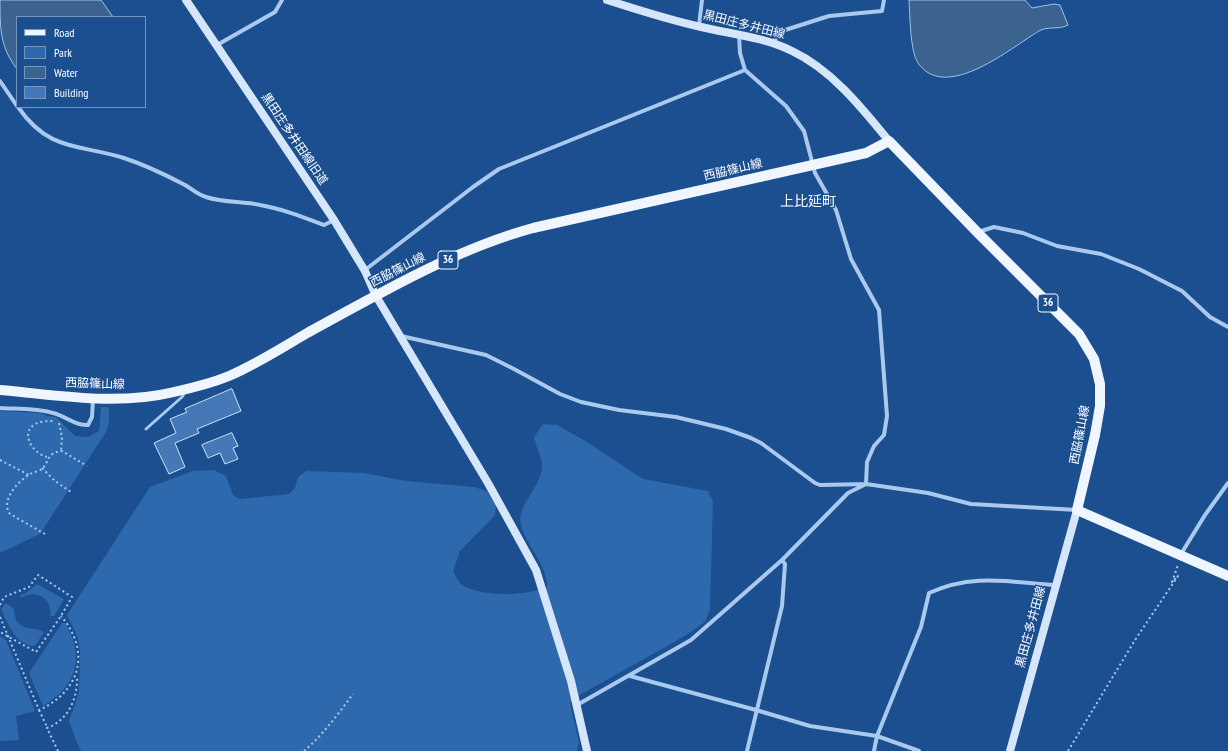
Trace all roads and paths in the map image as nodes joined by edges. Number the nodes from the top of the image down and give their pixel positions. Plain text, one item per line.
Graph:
1 (186, 0) edge
2 (282, 0) edge
3 (607, 0) edge
4 (702, 0) edge
5 (884, 0) edge
6 (699, 26) junction
7 (739, 35) junction
8 (772, 43) junction
9 (217, 45) junction
10 (745, 70) junction
11 (0, 81) edge
12 (16, 105) edge
13 (19, 108) edge
14 (889, 141) junction
15 (812, 165) junction
16 (334, 220) junction
17 (977, 232) junction
18 (365, 271) junction
19 (376, 296) junction
20 (1228, 327) edge
21 (400, 336) junction
22 (187, 389) junction
23 (0, 390) edge
24 (93, 399) junction
25 (0, 408) edge
26 (146, 429) dead end
27 (61, 451) junction
28 (48, 458) junction
29 (0, 460) edge
30 (87, 466) dead end
31 (42, 468) junction
32 (29, 475) junction
33 (1228, 483) edge
34 (866, 484) junction
35 (71, 492) dead end
36 (1077, 510) junction
37 (45, 534) dead end
38 (1181, 554) junction
39 (782, 560) junction
40 (1228, 576) edge
41 (1055, 585) junction
42 (0, 605) edge
43 (61, 616) junction
44 (0, 617) edge
45 (0, 632) edge
46 (9, 637) junction
47 (77, 674) junction
48 (630, 676) junction
49 (352, 694) dead end
50 (577, 705) junction
51 (39, 710) junction
52 (756, 710) junction
53 (47, 728) junction
54 (877, 736) junction
55 (584, 740) junction
56 (58, 751) edge
57 (304, 751) edge
58 (582, 751) edge
59 (587, 751) edge
60 (747, 751) edge
61 (874, 751) edge
62 (919, 751) edge
63 (1010, 751) edge
64 (1068, 751) edge

1 - 9 street, 黒田庄多井田線旧道
2 - 9 street
3 - 6 street, 黒田庄多井田線
4 - 6 street
5 - 8 street
6 - 7 street, 黒田庄多井田線
7 - 8 street, 黒田庄多井田線
7 - 10 street
8 - 14 street, 黒田庄多井田線
9 - 16 street, 黒田庄多井田線旧道
10 - 15 street
10 - 18 street
11 - 12 street
13 - 16 street
14 - 15 main road, 西脇篠山線 / 36
14 - 17 main road, 西脇篠山線 / 36
15 - 19 main road, 西脇篠山線 / 36
15 - 34 street
16 - 18 street, 黒田庄多井田線旧道
17 - 20 street
17 - 36 main road, 西脇篠山線 / 36
18 - 19 street, 黒田庄多井田線旧道
19 - 21 street, 黒田庄多井田線旧道
19 - 22 main road, 西脇篠山線 / 36
21 - 34 street
21 - 50 street, 黒田庄多井田線旧道
22 - 24 main road, 西脇篠山線 / 36
22 - 26 lane
23 - 24 main road, 西脇篠山線 / 36
24 - 25 street
27 - 28 path
27 - 28 path
27 - 30 path
28 - 31 path
29 - 32 path
31 - 32 path
31 - 35 path
32 - 37 path
33 - 38 street
34 - 36 street
34 - 39 street
36 - 38 main road
36 - 41 street, 黒田庄多井田線
38 - 40 main road
38 - 64 path
39 - 48 street
39 - 52 street
41 - 54 street
41 - 63 street, 黒田庄多井田線
42 - 43 path
43 - 46 path
43 - 47 path
44 - 46 path
45 - 46 path
46 - 51 path
47 - 51 path
47 - 53 path
48 - 50 street
48 - 52 street
49 - 57 path
50 - 55 street, 黒田庄多井田線旧道
51 - 53 path
52 - 54 street
52 - 60 street
53 - 56 path
54 - 61 street
54 - 62 street
55 - 58 street
55 - 59 street, 黒田庄多井田線旧道

